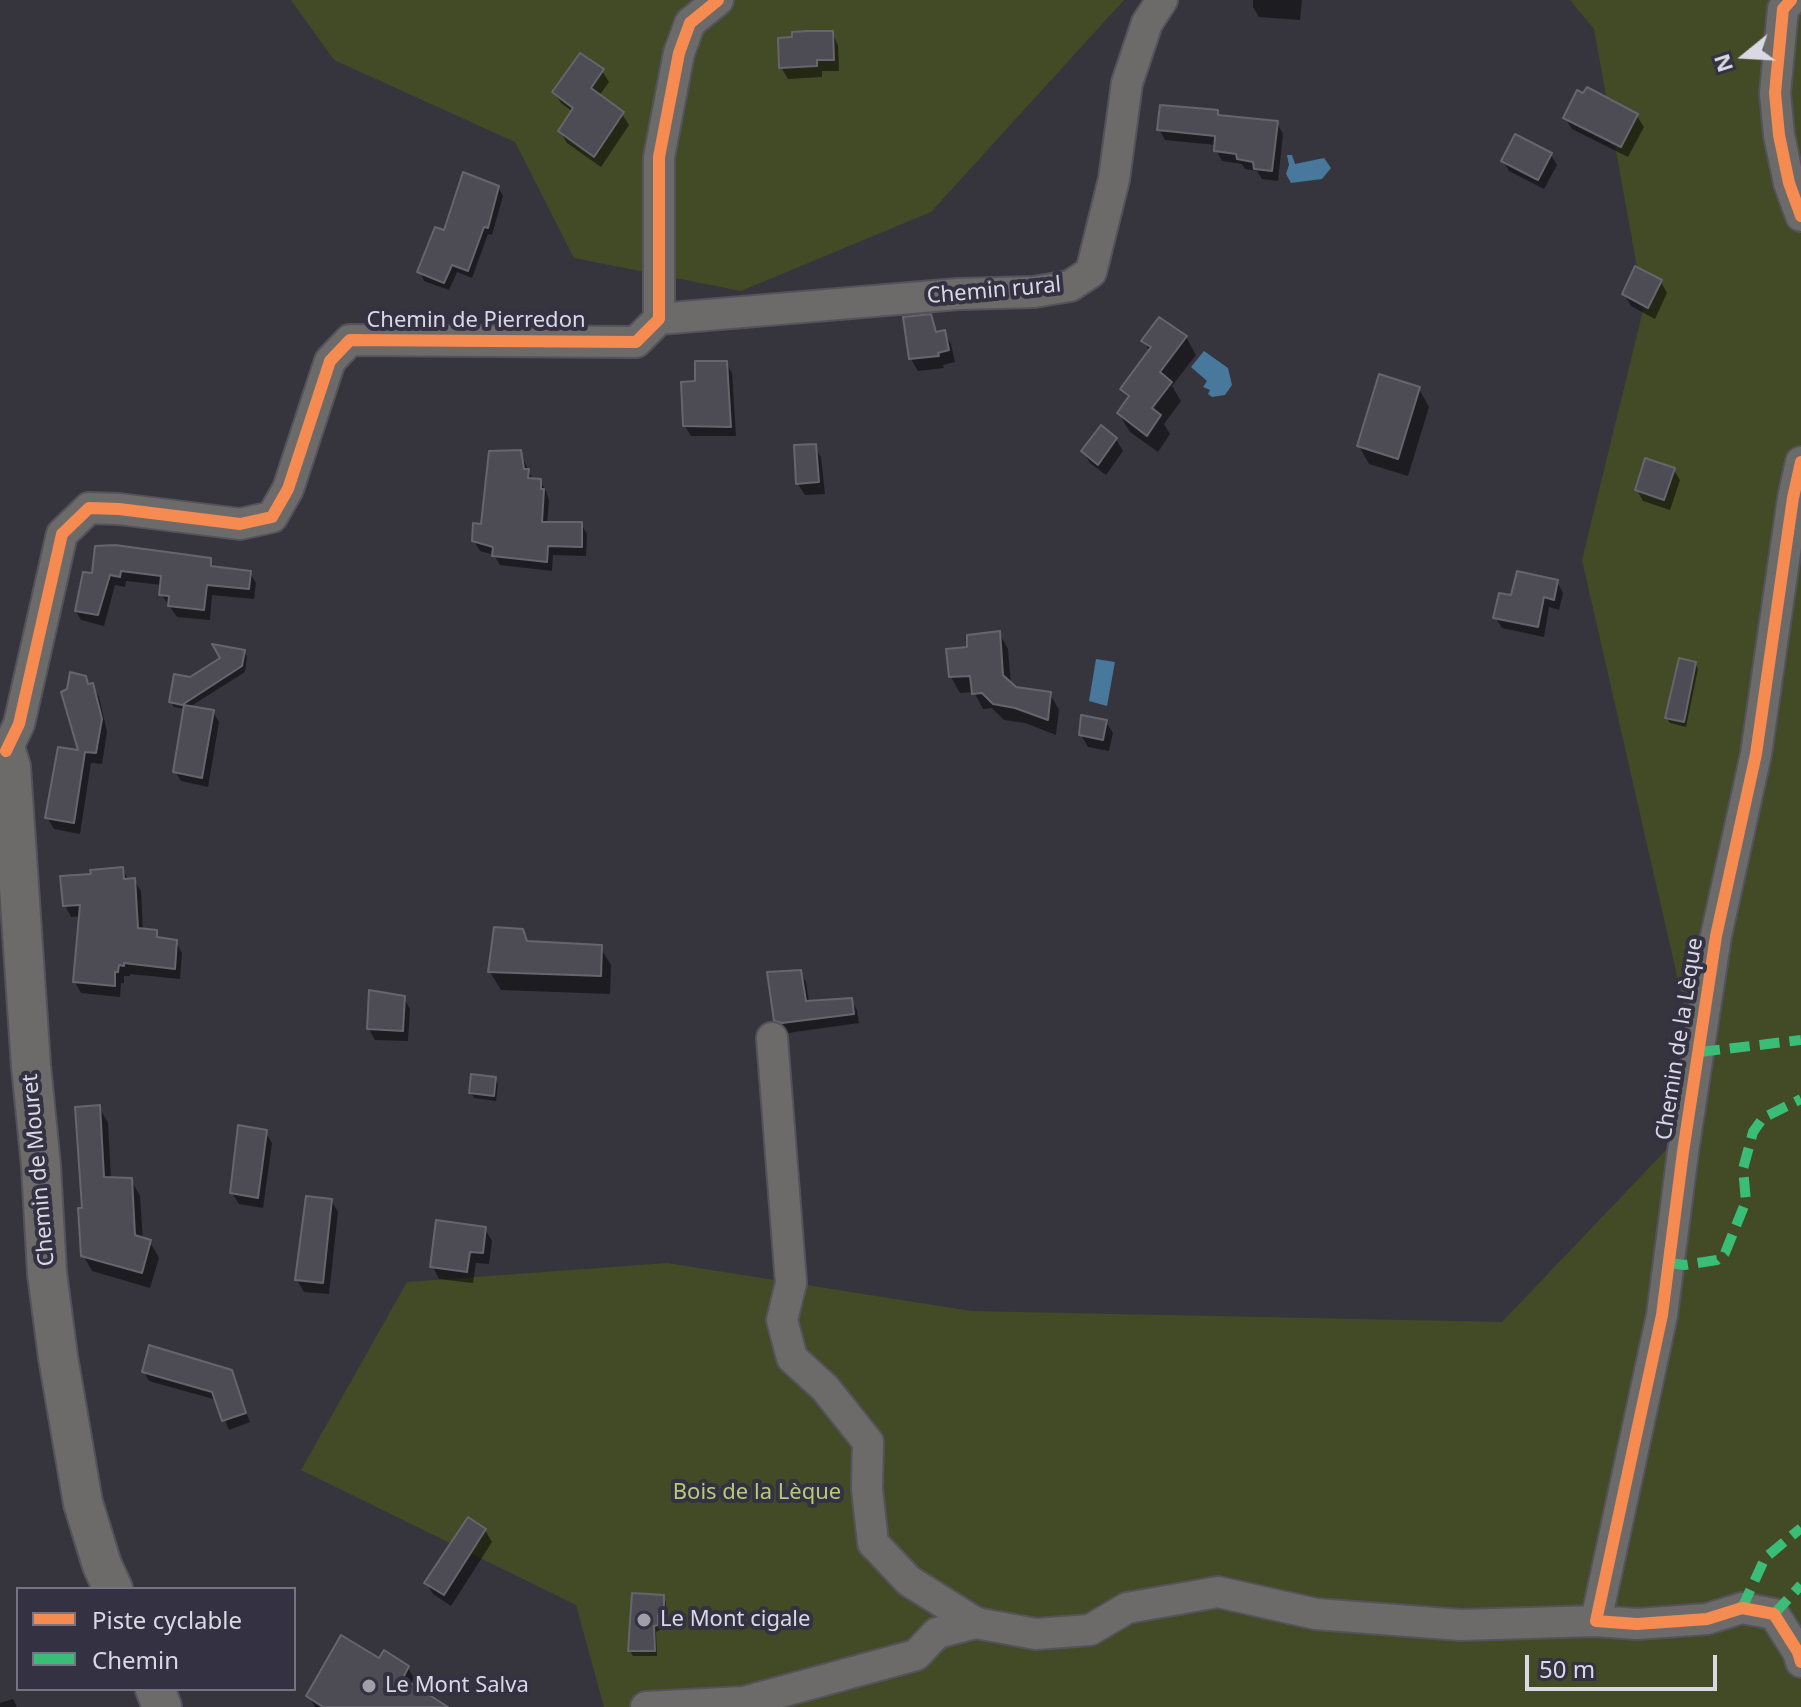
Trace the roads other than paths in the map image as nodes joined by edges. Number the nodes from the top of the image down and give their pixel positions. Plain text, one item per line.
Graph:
1 (718, 0) edge
2 (1162, 0) edge
3 (1791, 0) edge
4 (1801, 216) edge
5 (659, 319) junction
6 (1801, 462) edge
7 (3, 750) edge
8 (772, 1038) dead end
9 (112, 1587) edge
10 (1596, 1621) junction
11 (976, 1623) junction
12 (1801, 1662) edge
13 (646, 1707) edge

1 - 5 street
2 - 5 street, Chemin rural
3 - 4 street
5 - 7 street, Chemin de Pierredon
6 - 10 street, Chemin de la Lèque
7 - 9 street, Chemin de Mouret
8 - 11 street
10 - 11 street
10 - 12 street
11 - 13 street

